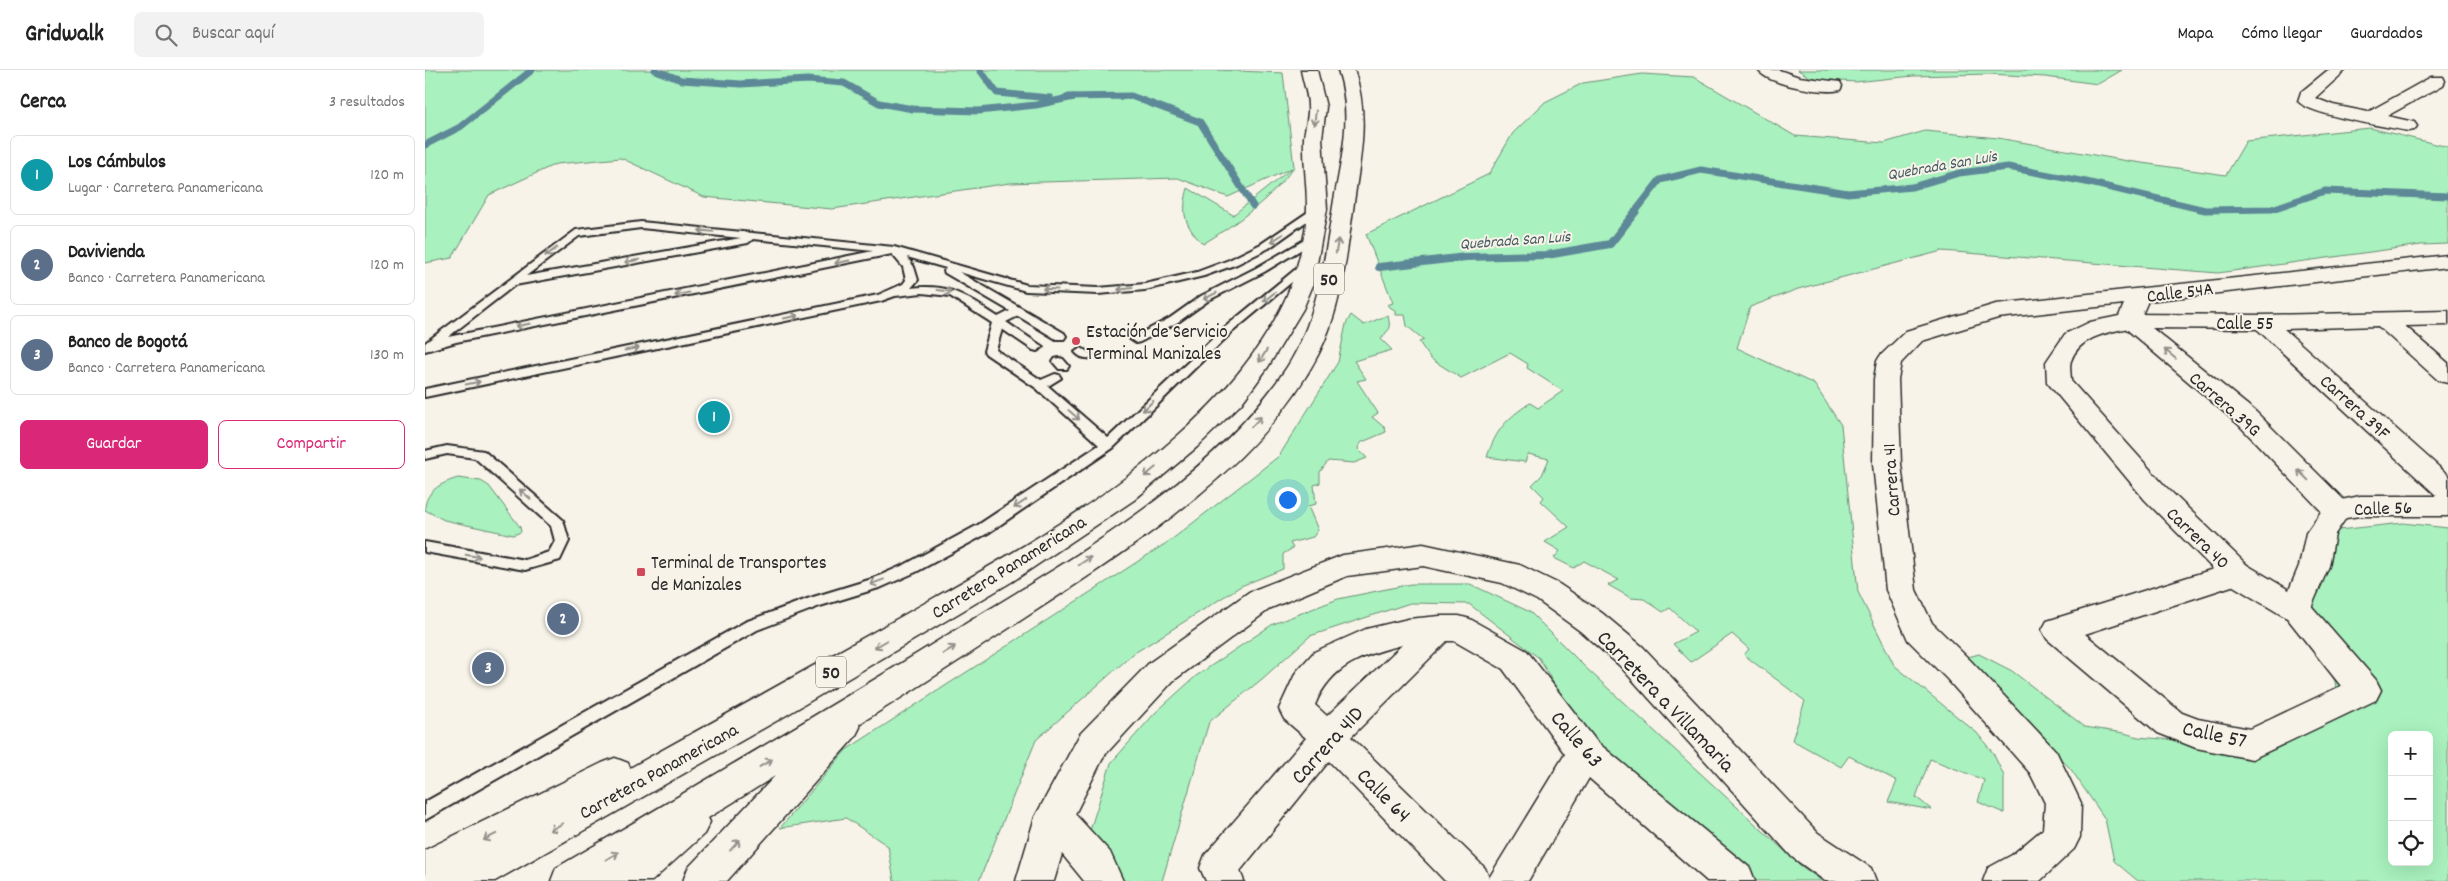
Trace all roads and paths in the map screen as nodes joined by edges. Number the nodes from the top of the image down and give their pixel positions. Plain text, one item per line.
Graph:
1 (1309, 70) edge
2 (1346, 70) edge
3 (1766, 70) edge
4 (2338, 70) edge
5 (2437, 81) dead end
6 (1834, 86) dead end
7 (2369, 119) junction
8 (2408, 126) dead end
9 (1317, 209) junction
10 (766, 236) junction
11 (1313, 238) junction
12 (894, 250) junction
13 (934, 261) junction
14 (2448, 261) edge
15 (1306, 266) junction
16 (509, 283) junction
17 (896, 293) junction
18 (2138, 296) junction
19 (1017, 312) junction
20 (2448, 318) edge
21 (2384, 320) junction
22 (2129, 321) junction
23 (998, 322) junction
24 (2263, 322) junction
25 (1060, 336) dead end
26 (1914, 336) joint
27 (1136, 338) dead end
28 (1037, 347) dead end
29 (425, 348) edge
30 (2058, 362) joint
31 (2448, 376) edge
32 (1055, 378) dead end
33 (1040, 385) junction
34 (425, 393) edge
35 (1108, 445) junction
36 (425, 455) edge
37 (2448, 490) edge
38 (2448, 506) edge
39 (2337, 510) junction
40 (425, 547) edge
41 (2236, 573) junction
42 (2296, 608) junction
43 (1440, 628) junction
44 (833, 671) junction
45 (2364, 690) joint
46 (864, 704) junction
47 (1296, 709) joint
48 (1328, 738) junction
49 (1585, 753) junction
50 (735, 781) junction
51 (425, 812) edge
52 (1053, 817) junction
53 (425, 869) edge
54 (1222, 874) edge
55 (1730, 879) edge
56 (459, 881) edge
57 (570, 881) edge
58 (618, 881) edge
59 (703, 881) edge
60 (1035, 881) edge
61 (1105, 881) edge
62 (1471, 881) edge
63 (1507, 881) edge
64 (1857, 881) edge
65 (2002, 881) edge

1 -> 9 main road, Carretera Panamericana / 50
46 -> 2 main road, Carretera Panamericana / 50
3 - 6 main road
4 - 7 main road
5 - 7 main road
7 - 8 main road
9 - 11 main road, Carretera Panamericana / 50
9 -> 13 lane
10 - 12 lane
10 -> 16 lane
10 -> 16 lane
11 - 15 main road, Carretera Panamericana / 50
11 -> 27 lane
12 - 13 lane
12 - 17 lane
12 -> 29 lane
13 - 19 lane
14 - 18 main road, Calle 54A
15 -> 35 lane
15 -> 44 main road, Carretera Panamericana / 50
16 - 29 lane
17 -> 23 lane
34 -> 17 lane
18 - 22 main road
18 - 26 main road, Calle 54A
19 - 23 lane
19 - 25 lane
20 - 21 main road, Calle 55
21 - 24 main road, Calle 55
21 - 31 main road
22 - 24 main road, Calle 55
22 - 30 main road, Calle 55
39 -> 22 main road, Carrera 39G
23 - 28 lane
23 - 33 lane
24 - 37 main road, Carrera 39F
26 - 65 main road, Carrera 41
30 - 41 main road, Carrera 40
32 - 33 lane
33 -> 35 lane
35 -> 51 lane
40 -> 36 lane
38 - 39 main road, Calle 56
39 - 42 main road, Calle 56
41 - 42 main road, Carrera 40
41 - 45 main road, Calle 57
42 - 45 main road, Carrera 40
43 - 47 main road, Calle 63
43 - 48 main road, Carrera 41D
43 - 49 main road, Calle 63
44 -> 53 main road
44 -> 56 main road, Carretera Panamericana / 50
50 -> 46 main road, Carretera Panamericana / 50
59 -> 46 main road
47 - 48 main road, Calle 64
48 - 54 main road, Carrera 41D
48 - 62 main road, Calle 64
49 - 55 main road, Calle 63
49 - 63 main road
57 -> 50 main road, Carretera Panamericana / 50
50 - 58 main road
52 - 60 main road, Carretera a Villamaria
52 - 61 main road
52 - 64 main road, Carretera a Villamaria

